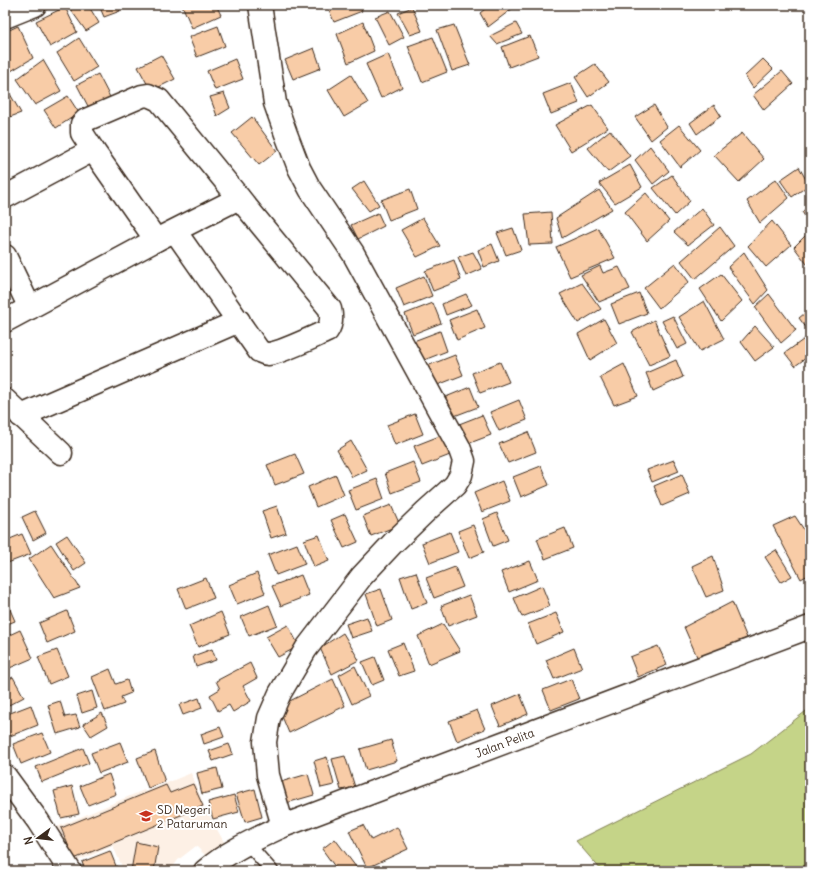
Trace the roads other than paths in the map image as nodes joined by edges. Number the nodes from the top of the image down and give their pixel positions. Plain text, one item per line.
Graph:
1 (35, 5) edge
2 (260, 5) edge
3 (5, 17) edge
4 (93, 150) junction
5 (5, 197) edge
6 (239, 198) junction
7 (166, 235) junction
8 (5, 256) edge
9 (30, 308) junction
10 (239, 321) junction
11 (5, 322) edge
12 (5, 400) edge
13 (21, 416) junction
14 (61, 453) dead end
15 (810, 627) edge
16 (5, 776) edge
17 (283, 826) junction
18 (247, 844) junction
19 (70, 871) edge
20 (205, 871) edge
21 (272, 871) edge

1 - 3 street
2 - 17 street
4 - 5 street
4 - 6 street
4 - 7 street
6 - 7 street
6 - 10 street
7 - 9 street
7 - 10 street
8 - 9 street
9 - 11 street
10 - 13 street
12 - 13 street
13 - 14 street
15 - 17 street, Jalan Pelita
16 - 19 street
17 - 18 street, Jalan Pelita
18 - 20 street, Jalan Pelita
18 - 21 lane

